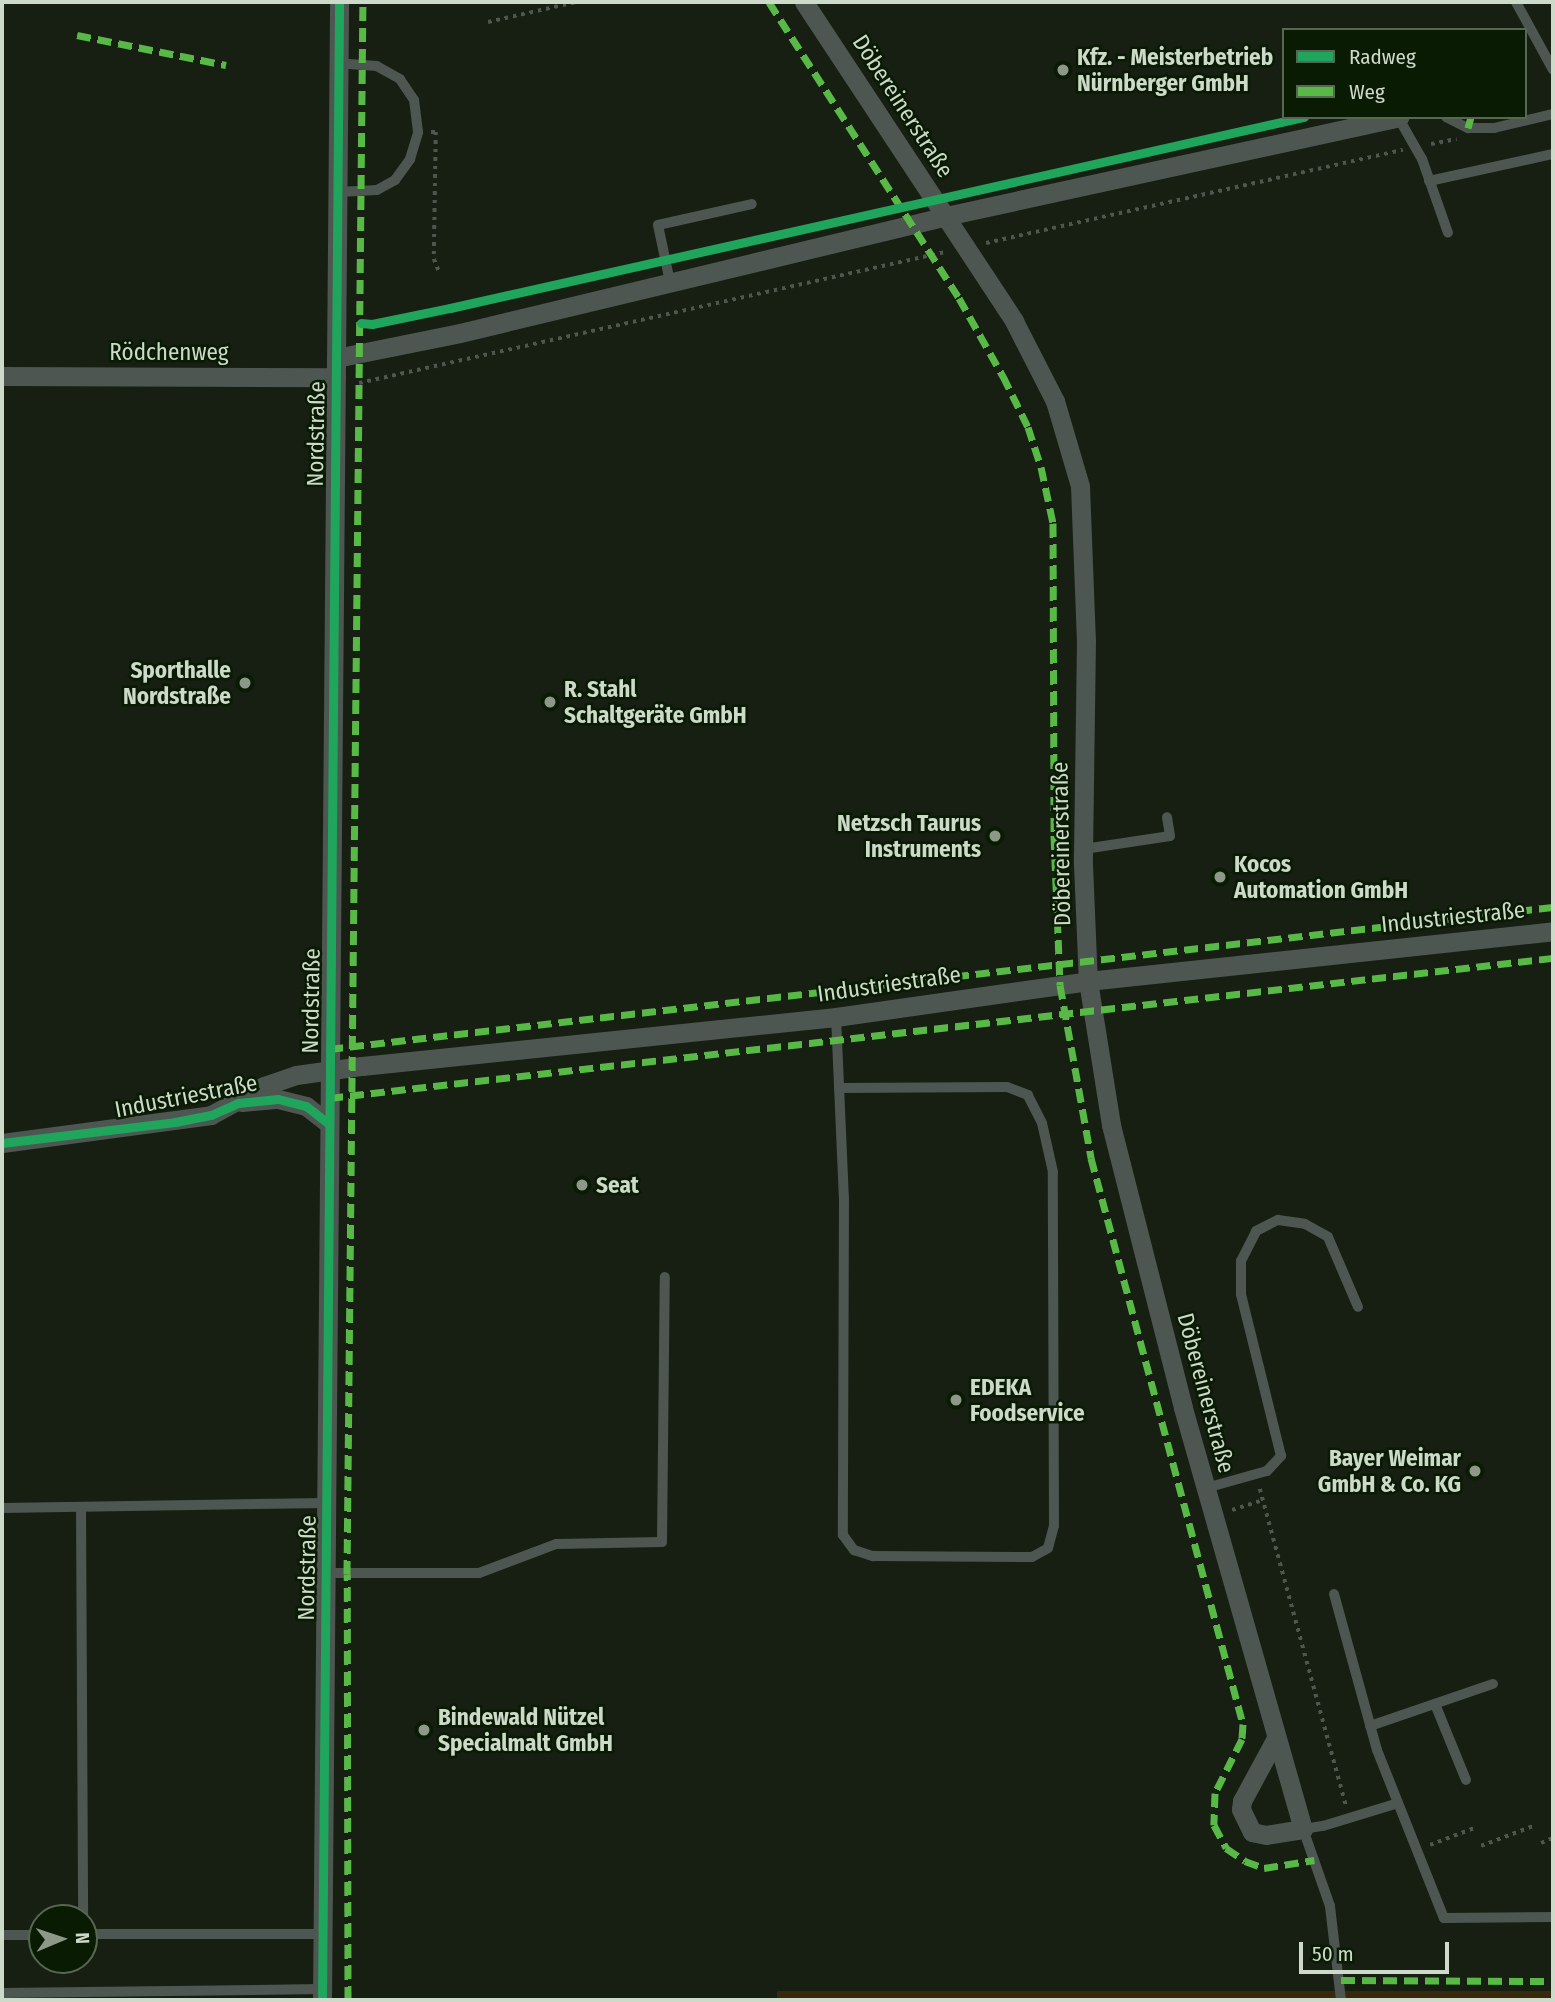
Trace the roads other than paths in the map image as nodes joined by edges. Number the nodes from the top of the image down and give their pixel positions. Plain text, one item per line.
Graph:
1 (339, 2) edge
2 (804, 2) edge
3 (1516, 2) edge
4 (338, 63) junction
5 (1553, 70) edge
6 (1553, 114) edge
7 (1386, 119) edge
8 (1392, 119) edge
9 (1450, 119) edge
10 (1553, 154) edge
11 (1429, 181) junction
12 (338, 192) junction
13 (752, 204) dead end
14 (946, 216) junction
15 (1448, 233) dead end
16 (670, 282) junction
17 (336, 367) junction
18 (2, 376) edge
19 (1167, 817) dead end
20 (1084, 849) junction
21 (1553, 931) edge
22 (1088, 981) junction
23 (836, 1017) junction
24 (329, 1071) junction
25 (839, 1088) junction
26 (238, 1102) junction
27 (329, 1124) junction
28 (2, 1143) edge
29 (665, 1277) dead end
30 (1358, 1307) dead end
31 (1206, 1488) junction
32 (327, 1503) junction
33 (81, 1507) junction
34 (2, 1508) edge
35 (325, 1573) junction
36 (1334, 1594) dead end
37 (1493, 1684) dead end
38 (1435, 1704) junction
39 (1370, 1726) junction
40 (1276, 1738) junction
41 (1466, 1780) dead end
42 (1398, 1802) junction
43 (1303, 1829) junction
44 (83, 1904) edge
45 (1553, 1917) edge
46 (28, 1934) edge
47 (98, 1934) edge
48 (323, 1934) junction
49 (2, 1935) edge
50 (2, 1993) edge
51 (322, 1995) edge
52 (1341, 2000) edge

1 - 4 street, Nordstraße
2 - 14 street, Döbereinerstraße
3 - 5 lane
4 - 12 street, Nordstraße
4 - 12 lane
6 - 9 lane
7 - 14 street, Rödchenweg
8 - 11 lane
10 - 11 lane
11 - 15 lane
12 - 17 street, Nordstraße
13 - 16 lane
14 - 16 street, Rödchenweg
14 - 20 street, Döbereinerstraße
16 - 17 street, Rödchenweg
17 - 18 street, Rödchenweg
17 - 24 street, Nordstraße
19 - 20 lane
20 - 22 street, Döbereinerstraße
21 - 22 street, Industriestraße
22 - 23 street, Industriestraße
22 - 31 street, Döbereinerstraße
23 - 24 street, Industriestraße
23 - 25 lane
24 - 26 street, Industriestraße
24 - 27 street, Nordstraße
25 - 25 lane
26 - 27 street, Industriestraße
26 - 28 street, Industriestraße
27 - 32 street, Nordstraße
29 - 35 lane
30 - 31 lane
31 - 40 street, Döbereinerstraße
32 - 33 lane
32 - 35 street, Nordstraße
33 - 34 lane
33 - 44 lane
35 - 48 street, Nordstraße
36 - 39 lane
37 - 38 lane
38 - 39 lane
38 - 41 lane
39 - 42 lane
40 - 43 street, Döbereinerstraße
40 - 43 street
42 - 43 lane
42 - 45 lane
43 - 52 lane
46 - 49 lane
47 - 48 lane
48 - 51 street, Nordstraße
50 - 51 lane

